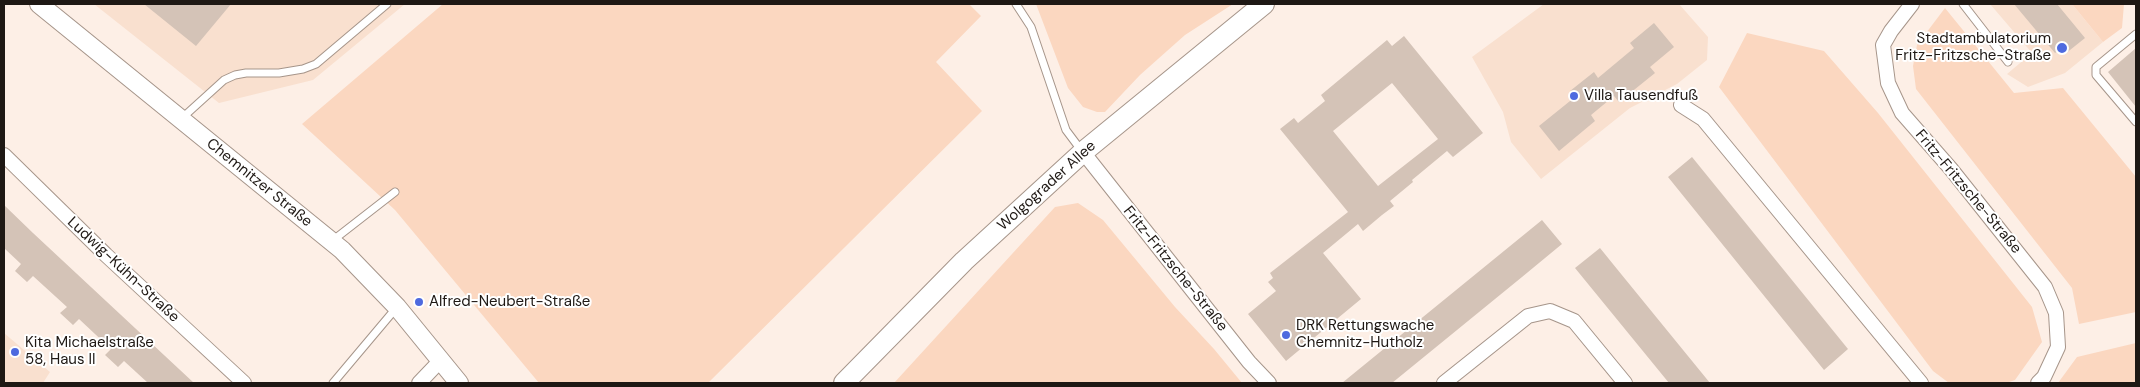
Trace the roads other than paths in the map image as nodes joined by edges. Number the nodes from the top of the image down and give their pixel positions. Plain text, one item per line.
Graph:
1 (39, 4) edge
2 (388, 4) edge
3 (1016, 4) edge
4 (1264, 4) edge
5 (1912, 4) edge
6 (1963, 4) edge
7 (2136, 34) edge
8 (2008, 62) dead end
9 (1680, 105) dead end
10 (180, 119) junction
11 (2136, 122) edge
12 (1083, 152) junction
13 (4, 155) edge
14 (395, 192) dead end
15 (332, 242) junction
16 (397, 307) junction
17 (440, 361) junction
18 (244, 383) edge
19 (333, 383) edge
20 (420, 383) edge
21 (459, 383) edge
22 (844, 383) edge
23 (1269, 383) edge
24 (1444, 383) edge
25 (1624, 383) edge
26 (1921, 383) edge
27 (2038, 383) edge

1 - 10 street, Chemnitzer Straße
2 - 10 lane
3 - 12 lane
4 - 12 main road, Wolgograder Allee
5 - 27 street, Fritz-Fritzsche-Straße
6 - 8 lane
7 - 11 lane
9 - 26 street
10 - 15 street, Chemnitzer Straße
12 - 22 main road, Wolgograder Allee
12 - 23 street, Fritz-Fritzsche-Straße
13 - 18 street, Ludwig-Kühn-Straße
14 - 15 lane
15 - 16 street, Chemnitzer Straße
16 - 17 street, Chemnitzer Straße
16 - 19 lane
17 - 20 street
17 - 21 street, Chemnitzer Straße
24 - 25 street

